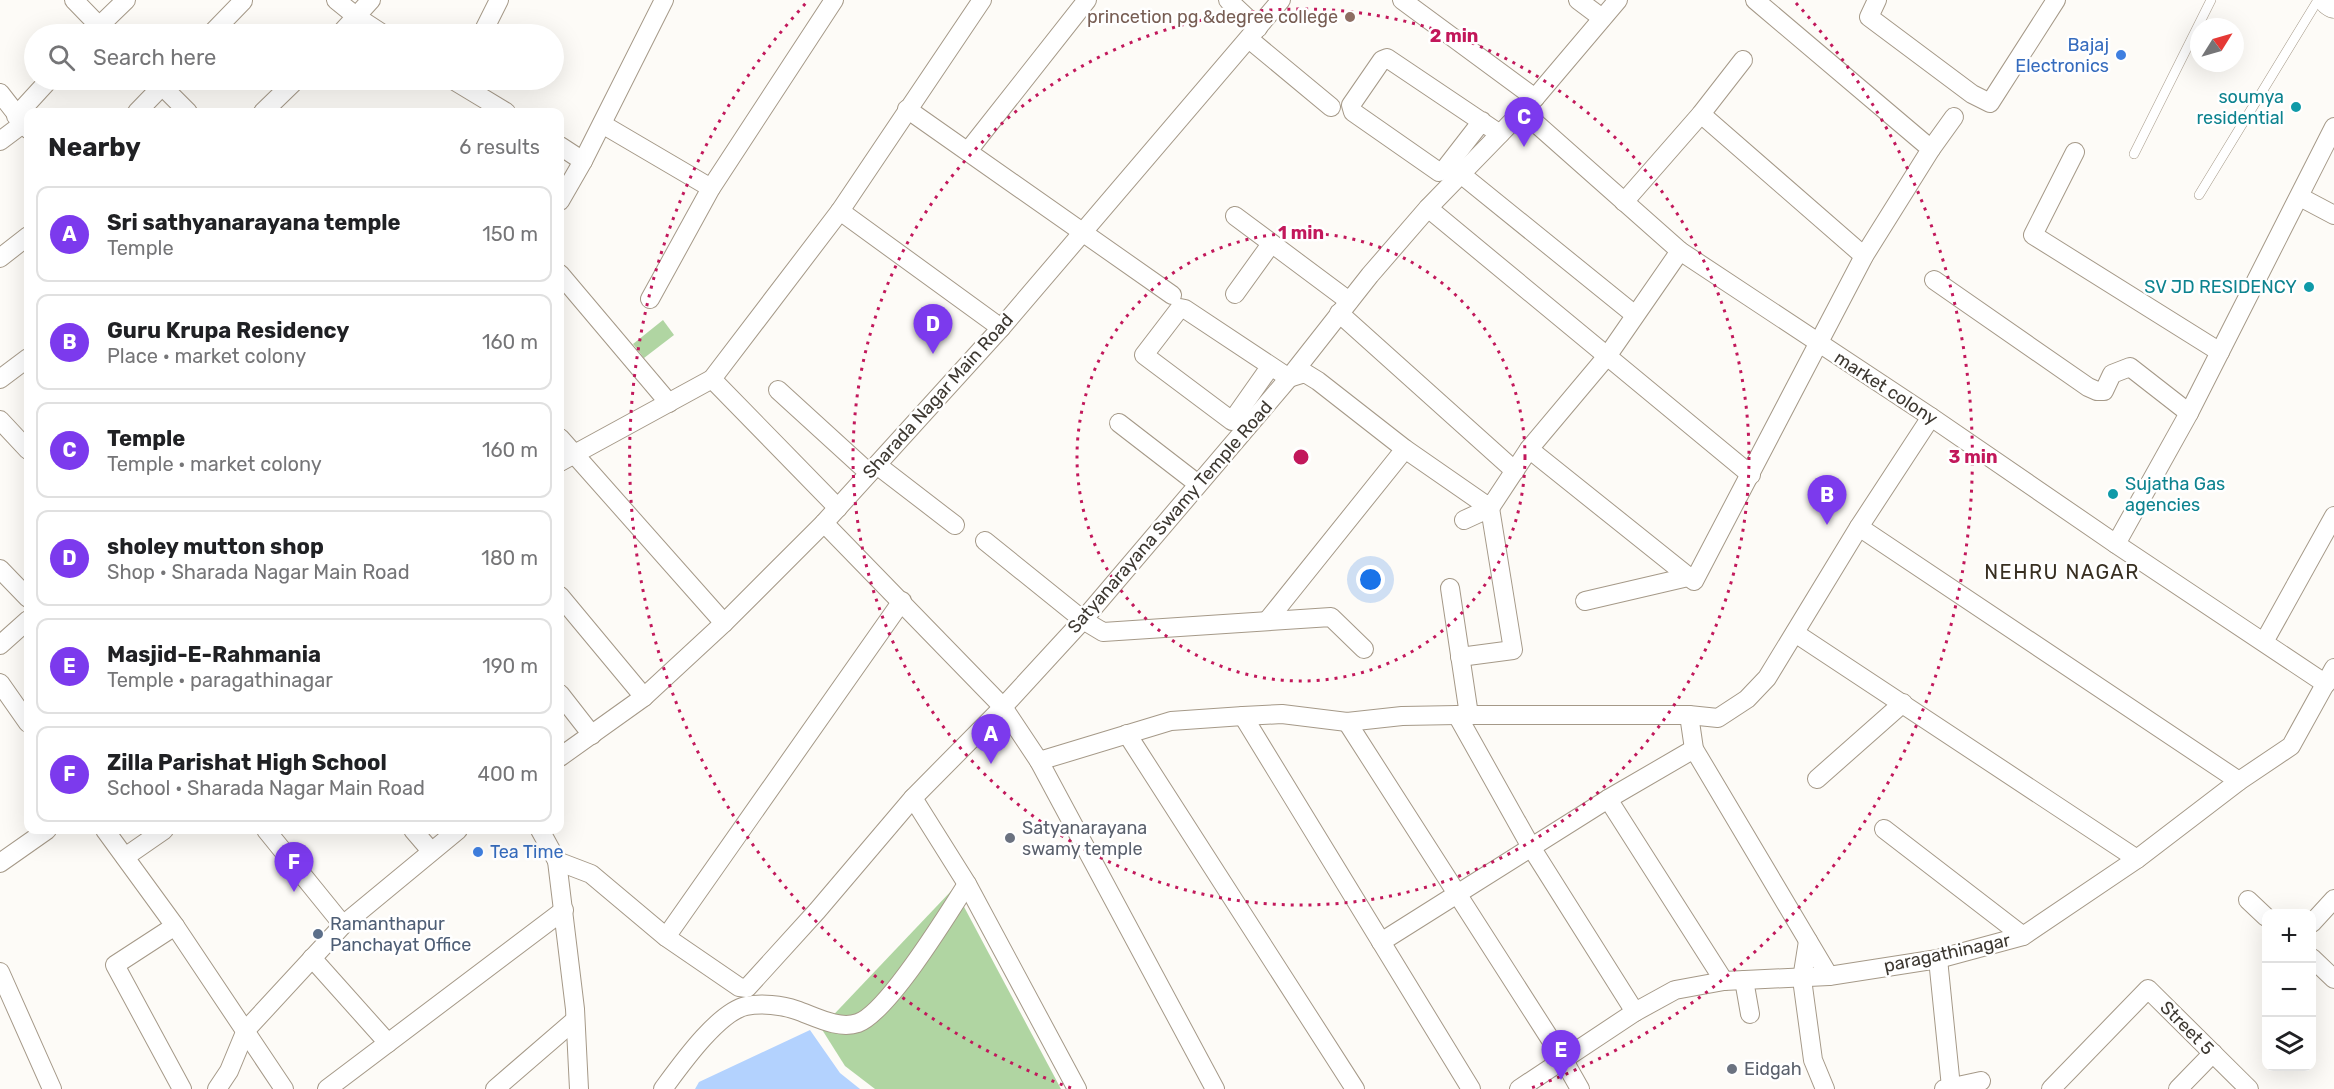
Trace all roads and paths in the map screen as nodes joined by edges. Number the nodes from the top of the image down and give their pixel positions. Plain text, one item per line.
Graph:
1 (74, 0) edge
2 (126, 0) edge
3 (336, 0) edge
4 (371, 0) edge
5 (499, 0) edge
6 (664, 0) edge
7 (834, 0) edge
8 (982, 0) edge
9 (1087, 0) edge
10 (1228, 0) edge
11 (1281, 0) edge
12 (1402, 0) edge
13 (1578, 0) edge
14 (1618, 0) edge
15 (1755, 0) edge
16 (1877, 0) edge
17 (2056, 0) edge
18 (2211, 0) edge
19 (2318, 0) edge
20 (243, 1) edge
21 (357, 17) junction
22 (1602, 18) junction
23 (93, 24) edge
24 (106, 24) edge
25 (221, 24) edge
26 (350, 24) edge
27 (368, 24) edge
28 (488, 24) edge
29 (1253, 33) junction
30 (1743, 60) dead end
31 (43, 90) edge
32 (155, 90) edge
33 (170, 90) edge
34 (286, 90) edge
35 (472, 90) edge
36 (0, 93) edge
37 (1529, 105) junction
38 (1331, 107) dead end
39 (32, 108) edge
40 (140, 108) edge
41 (185, 108) edge
42 (267, 108) edge
43 (500, 108) edge
44 (907, 109) junction
45 (1701, 114) junction
46 (1954, 117) dead end
47 (1482, 121) junction
48 (23, 122) edge
49 (602, 124) junction
50 (2334, 127) edge
51 (1500, 134) junction
52 (0, 141) edge
53 (564, 149) edge
54 (1931, 149) junction
55 (968, 151) junction
56 (2075, 152) dead end
57 (2134, 154) dead end
58 (583, 161) junction
59 (1462, 175) junction
60 (711, 188) junction
61 (564, 194) edge
62 (2199, 195) dead end
63 (2300, 197) junction
64 (1624, 202) junction
65 (1428, 208) junction
66 (840, 211) junction
67 (2334, 215) edge
68 (1235, 216) dead end
69 (1082, 233) junction
70 (24, 239) edge
71 (1271, 244) junction
72 (1680, 251) junction
73 (1864, 256) junction
74 (0, 258) edge
75 (564, 279) edge
76 (1934, 280) dead end
77 (1235, 294) dead end
78 (1172, 295) dead end
79 (650, 299) dead end
80 (1344, 307) junction
81 (1635, 315) junction
82 (1001, 328) junction
83 (1817, 343) junction
84 (2220, 352) junction
85 (1608, 354) junction
86 (24, 361) edge
87 (1269, 367) junction
88 (1289, 378) junction
89 (0, 379) edge
90 (712, 379) junction
91 (778, 390) dead end
92 (669, 403) junction
93 (2189, 412) junction
94 (1931, 417) junction
95 (0, 420) edge
96 (1119, 423) dead end
97 (24, 446) edge
98 (1405, 449) junction
99 (1529, 449) junction
100 (567, 458) edge
101 (873, 469) junction
102 (1515, 471) junction
103 (1751, 474) junction
104 (1198, 484) junction
105 (838, 508) junction
106 (1490, 508) junction
107 (2334, 516) edge
108 (1464, 520) dead end
109 (824, 523) junction
110 (955, 525) dead end
111 (1859, 527) junction
112 (985, 541) dead end
113 (2116, 544) junction
114 (0, 569) edge
115 (1688, 578) junction
116 (1450, 588) dead end
117 (24, 594) edge
118 (564, 601) edge
119 (902, 601) junction
120 (1585, 601) dead end
121 (1083, 620) junction
122 (1267, 621) junction
123 (724, 623) junction
124 (24, 624) edge
125 (1795, 633) junction
126 (2264, 642) junction
127 (0, 645) edge
128 (1364, 649) dead end
129 (1460, 657) junction
130 (2330, 676) edge
131 (0, 682) edge
132 (644, 697) junction
133 (564, 699) edge
134 (1903, 703) junction
135 (1003, 707) junction
136 (1463, 715) junction
137 (1243, 716) junction
138 (24, 717) edge
139 (1347, 722) junction
140 (1691, 732) junction
141 (1127, 734) junction
142 (592, 735) junction
143 (564, 754) edge
144 (1039, 760) junction
145 (1817, 779) dead end
146 (2239, 781) junction
147 (913, 798) junction
148 (1608, 799) junction
149 (1884, 829) dead end
150 (41, 834) edge
151 (108, 834) edge
152 (158, 834) edge
153 (269, 834) edge
154 (416, 834) edge
155 (453, 834) edge
156 (542, 834) edge
157 (1531, 847) junction
158 (430, 851) junction
159 (125, 857) junction
160 (2137, 859) junction
161 (557, 861) junction
162 (0, 863) edge
163 (967, 884) junction
164 (1458, 895) junction
165 (2334, 899) edge
166 (2248, 900) dead end
167 (564, 910) junction
168 (2262, 912) edge
169 (2316, 919) edge
170 (343, 925) junction
171 (175, 926) junction
172 (2023, 936) junction
173 (666, 937) junction
174 (1808, 940) junction
175 (1381, 942) junction
176 (312, 958) junction
177 (1938, 959) junction
178 (2316, 962) edge
179 (0, 972) edge
180 (1829, 976) junction
181 (1802, 979) junction
182 (2334, 979) edge
183 (1744, 980) junction
184 (1724, 981) junction
185 (1635, 1012) junction
186 (1750, 1014) dead end
187 (575, 1020) junction
188 (246, 1030) junction
189 (388, 1043) junction
190 (2213, 1053) junction
191 (1563, 1059) junction
192 (1981, 1081) dead end
193 (1948, 1088) edge
194 (52, 1089) edge
195 (182, 1089) edge
196 (217, 1089) edge
197 (284, 1089) edge
198 (327, 1089) edge
199 (495, 1089) edge
200 (579, 1089) edge
201 (663, 1089) edge
202 (1077, 1089) edge
203 (1215, 1089) edge
204 (1355, 1089) edge
205 (1471, 1089) edge
206 (1519, 1089) edge
207 (1580, 1089) edge
208 (1825, 1089) edge
209 (2051, 1089) edge
210 (2178, 1089) edge
211 (2249, 1089) edge

1 - 23 street
2 - 24 street
3 - 21 street
4 - 21 street
5 - 28 street
6 - 49 street
7 - 60 street
8 - 44 street
9 - 55 street
10 - 29 street
11 - 29 street, Sharada Nagar Main Road
12 - 37 street, market colony
13 - 22 street
14 - 22 street, Satyanarayana Swamy Temple Road
15 - 54 street
16 - 17 street
18 - 57 lane
19 - 62 lane
20 - 25 street
21 - 26 street
21 - 27 street
22 - 37 street, Satyanarayana Swamy Temple Road
29 - 38 street
29 - 69 street, Sharada Nagar Main Road
30 - 45 street
31 - 39 street
32 - 40 street
33 - 41 street
34 - 42 street
35 - 43 street
36 - 48 street
37 - 51 street, Satyanarayana Swamy Temple Road
37 - 64 street, market colony
44 - 55 street
44 - 66 street
45 - 64 street
45 - 73 street
46 - 54 street
47 - 47 street
47 - 51 street
48 - 52 street
49 - 58 street
49 - 60 street
50 - 63 street
51 - 59 street, Satyanarayana Swamy Temple Road
53 - 58 street
54 - 73 street
55 - 69 street
56 - 84 street
58 - 61 street
59 - 65 street, Satyanarayana Swamy Temple Road
59 - 81 street
60 - 79 street
63 - 67 street
63 - 84 street
64 - 72 street, market colony
65 - 80 street, Satyanarayana Swamy Temple Road
65 - 85 street
66 - 82 street
66 - 90 street
68 - 71 street
69 - 78 street
69 - 82 street, Sharada Nagar Main Road
70 - 74 street
71 - 77 street
71 - 80 street
72 - 81 street
72 - 83 street, market colony
73 - 83 street
75 - 92 street
76 - 93 street
80 - 88 street, Satyanarayana Swamy Temple Road
80 - 102 street
81 - 85 street
82 - 101 street, Sharada Nagar Main Road
83 - 94 street, market colony
83 - 103 street
84 - 93 street
85 - 99 street
85 - 103 street
86 - 89 street
87 - 87 street
87 - 88 street
88 - 98 street
88 - 104 street, Satyanarayana Swamy Temple Road
90 - 92 street
90 - 105 street
91 - 101 street
92 - 100 street
93 - 113 street
94 - 111 street
94 - 113 street, market colony
95 - 97 street
96 - 104 street
98 - 106 street
98 - 122 street
99 - 102 street
99 - 115 street
100 - 123 street
101 - 105 street, Sharada Nagar Main Road
101 - 110 street
102 - 106 street
103 - 115 street
104 - 121 street, Satyanarayana Swamy Temple Road
105 - 109 street, Sharada Nagar Main Road
106 - 108 street
106 - 129 street
107 - 126 street
109 - 119 street
109 - 123 street, Sharada Nagar Main Road
111 - 125 street
111 - 146 street
112 - 121 street
113 - 126 street, market colony
114 - 117 street
115 - 120 street
116 - 129 street
118 - 132 street
119 - 135 street
119 - 173 street
121 - 122 street
121 - 135 street, Satyanarayana Swamy Temple Road
122 - 128 street
123 - 132 street, Sharada Nagar Main Road
124 - 127 street
125 - 134 street
125 - 140 street
126 - 130 street, market colony
129 - 136 street
130 - 146 street, paragathinagar
131 - 138 street
132 - 142 street, Sharada Nagar Main Road
133 - 142 street
134 - 145 street
134 - 160 street
135 - 144 street
135 - 147 street, Satyanarayana Swamy Temple Road
136 - 139 street
136 - 140 street
136 - 157 street
137 - 139 street
137 - 141 street
137 - 175 street
139 - 164 street
140 - 148 street
140 - 174 street
141 - 144 street
141 - 204 street
142 - 143 street, Sharada Nagar Main Road
144 - 203 street
146 - 160 street, paragathinagar
147 - 163 street
147 - 173 street, Satyanarayana Swamy Temple Road
148 - 157 street
148 - 184 street
149 - 172 street
150 - 162 street
151 - 159 street
152 - 159 street
153 - 170 street
154 - 158 street
155 - 158 street
156 - 161 street
157 - 164 street
157 - 185 street
158 - 170 street
159 - 171 street
160 - 172 street, paragathinagar
161 - 167 street
161 - 173 street
163 - 201 street
163 - 202 street
164 - 175 street
164 - 191 street
165 - 169 street
166 - 168 street
167 - 187 street
167 - 189 street
170 - 176 street
171 - 188 street
171 - 195 street
172 - 177 street, paragathinagar
174 - 180 street
174 - 181 street
175 - 205 street
176 - 188 street
176 - 189 street
177 - 180 street, paragathinagar
177 - 193 street
178 - 182 street
179 - 194 street
180 - 181 street, paragathinagar
181 - 183 street, paragathinagar
181 - 208 street
183 - 184 street, paragathinagar
183 - 186 street
184 - 185 street, paragathinagar
185 - 191 street, paragathinagar
187 - 199 street
187 - 200 street
188 - 196 street
188 - 197 street
189 - 198 street
190 - 209 street, Street 5
190 - 210 street
190 - 211 street, Street 5
191 - 206 street, paragathinagar
191 - 207 street
192 - 193 street

